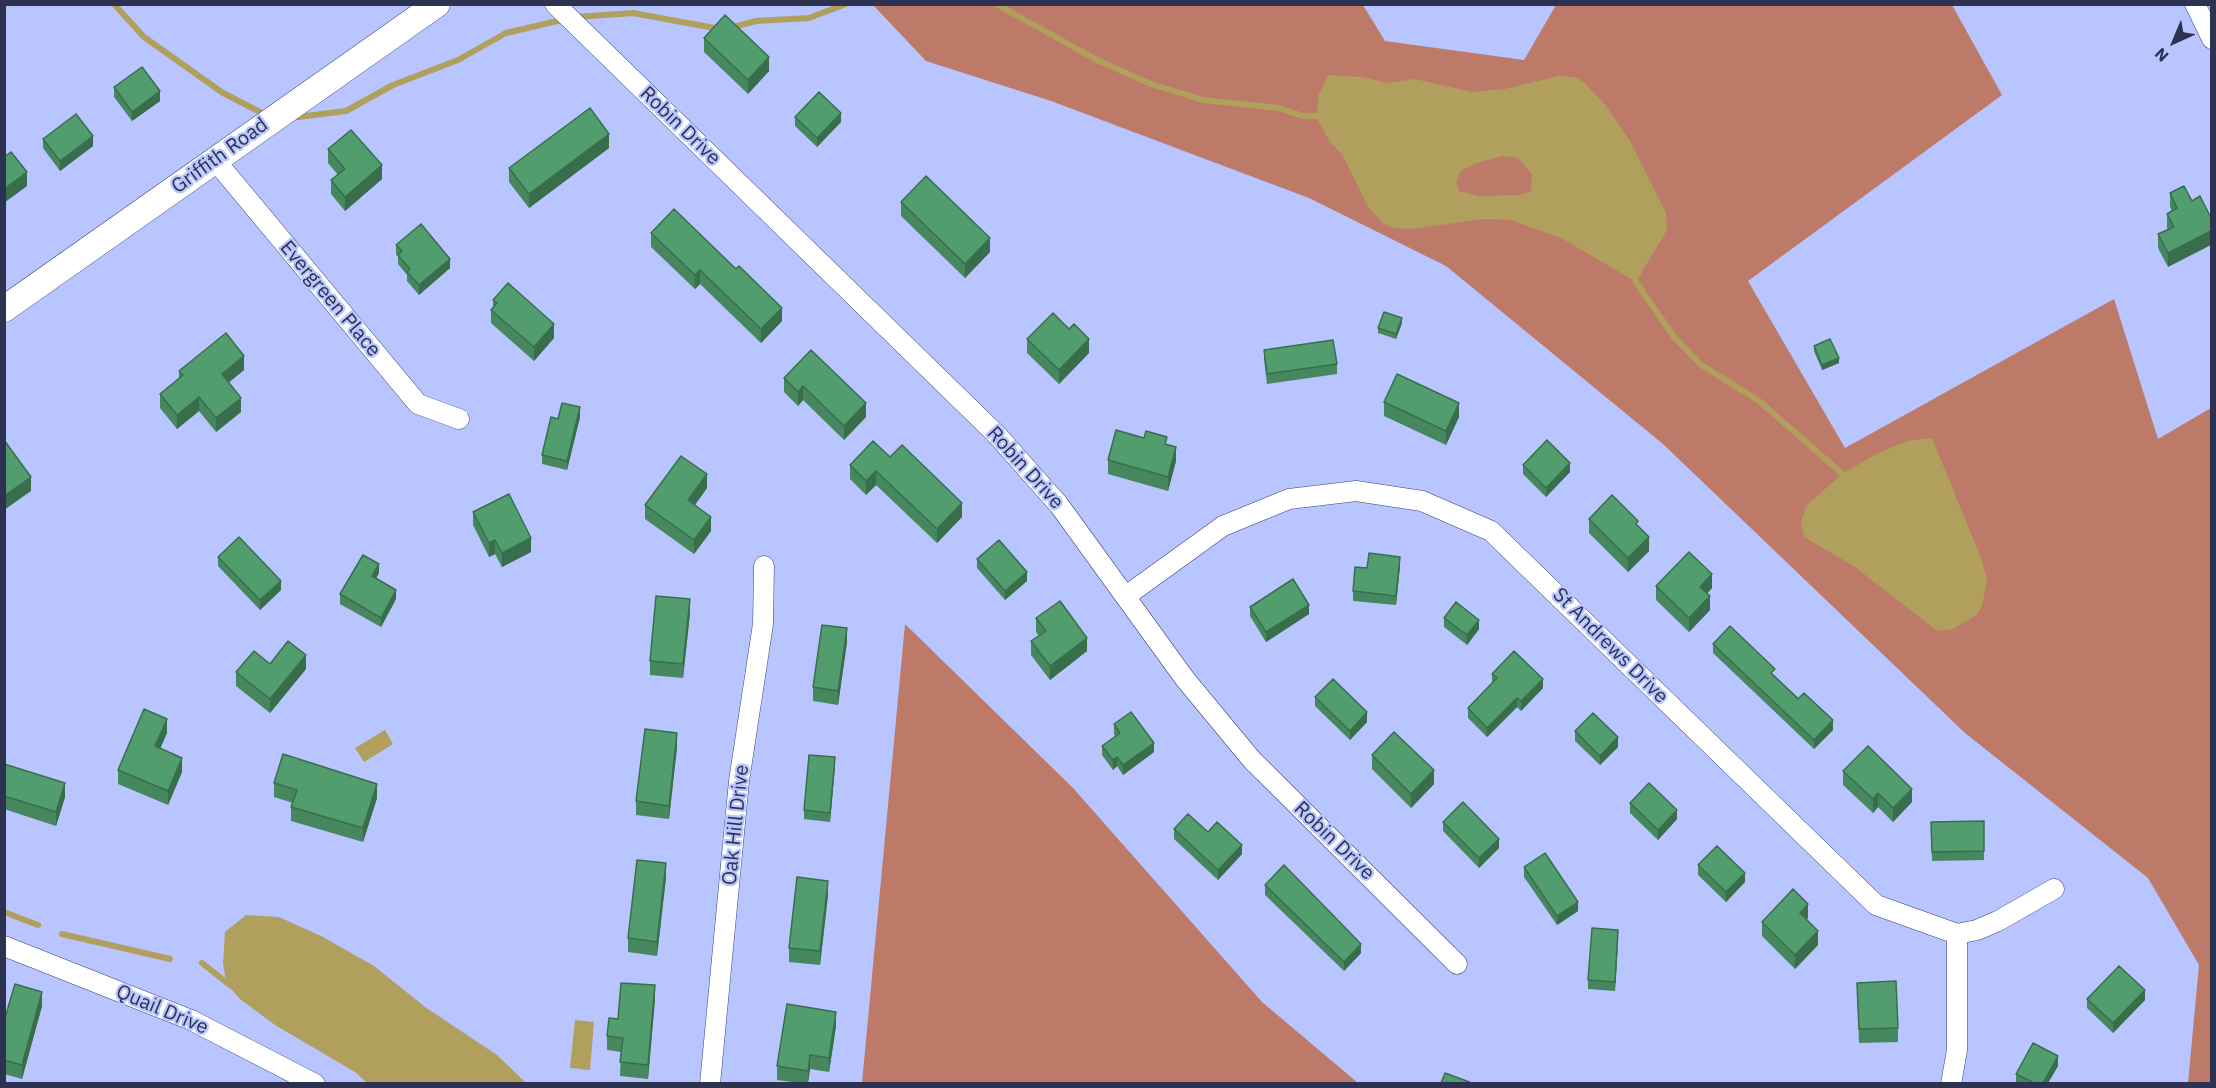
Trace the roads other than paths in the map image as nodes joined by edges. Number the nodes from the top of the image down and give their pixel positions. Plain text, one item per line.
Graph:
1 (437, 4) edge
2 (555, 4) edge
3 (2195, 4) edge
4 (2211, 39) edge
5 (215, 160) junction
6 (4, 309) edge
7 (459, 419) dead end
8 (764, 567) dead end
9 (1126, 596) junction
10 (2055, 889) dead end
11 (1957, 934) junction
12 (4, 946) edge
13 (1457, 964) dead end
14 (315, 1083) edge
15 (710, 1083) edge
16 (1951, 1083) edge

1 - 5 street, Griffith Road
2 - 9 street, Robin Drive
3 - 4 street
5 - 6 street, Griffith Road
5 - 7 street, Evergreen Place
8 - 15 street, Oak Hill Drive
9 - 11 street, St Andrews Drive
9 - 13 street, Robin Drive
10 - 11 street
11 - 16 street
12 - 14 street, Quail Drive

